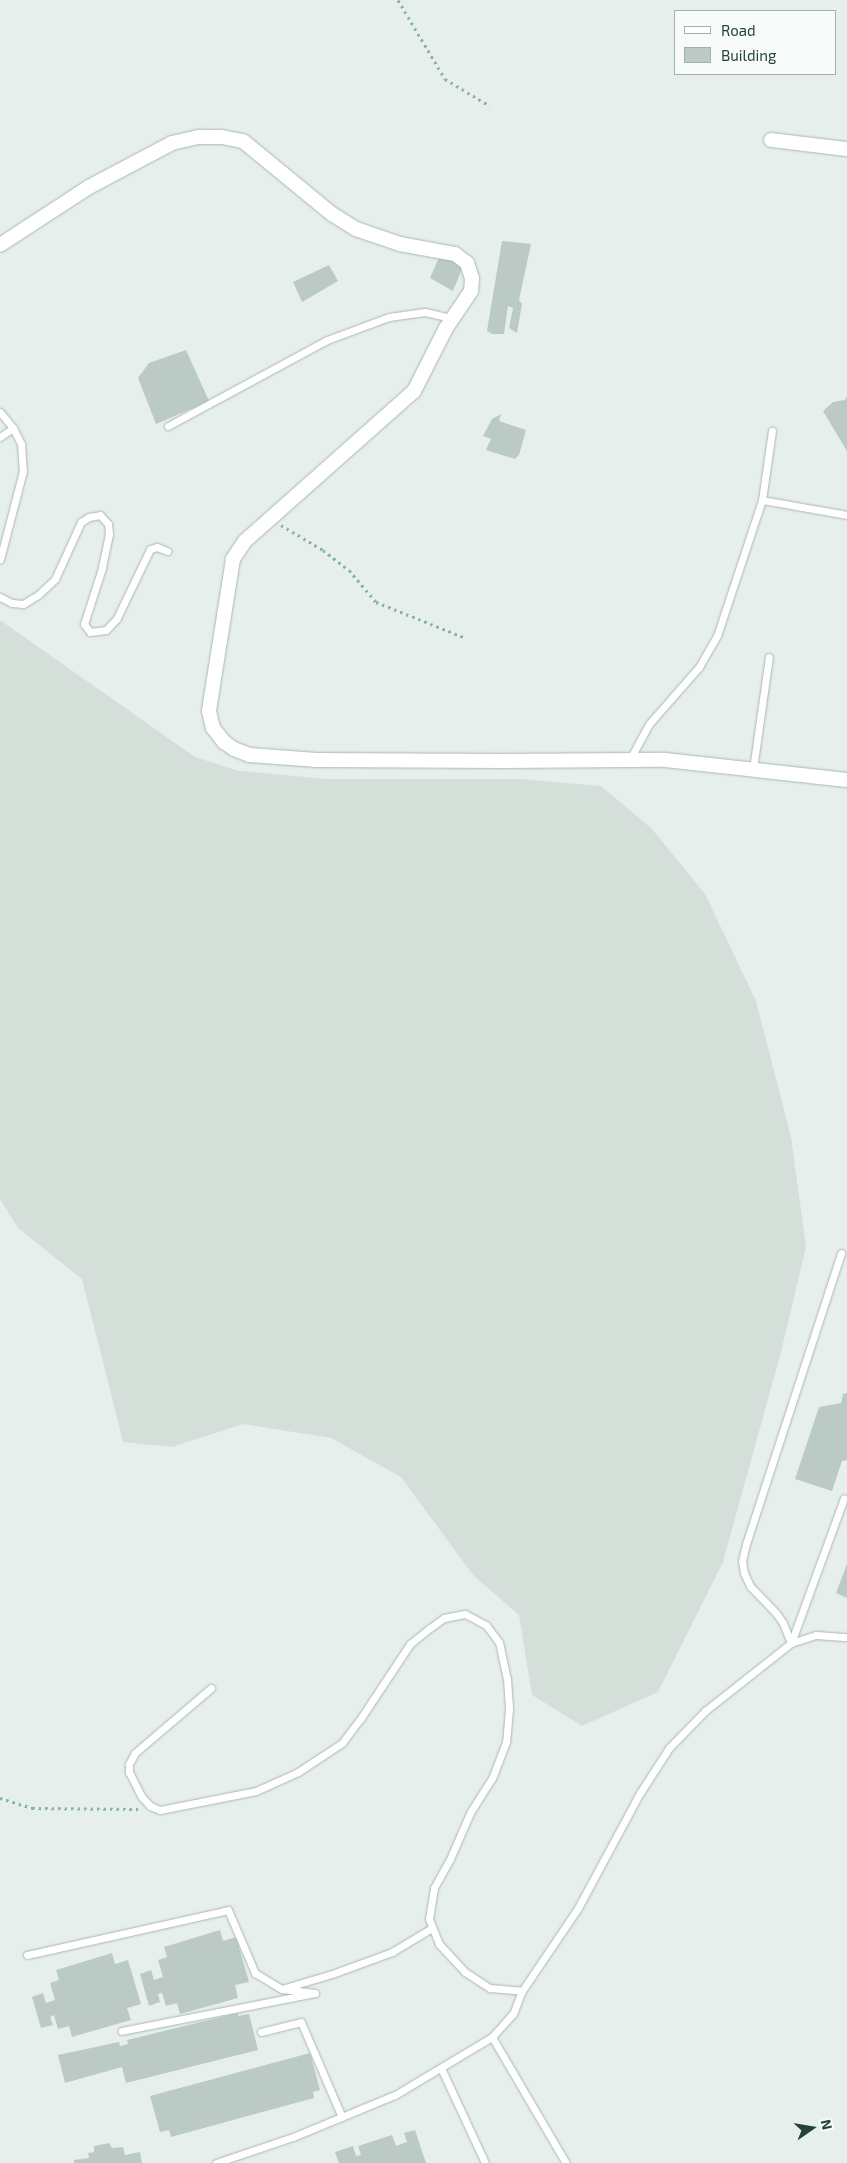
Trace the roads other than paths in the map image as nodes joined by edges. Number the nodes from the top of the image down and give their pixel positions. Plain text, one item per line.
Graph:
1 (771, 140) dead end
2 (847, 149) edge
3 (0, 245) edge
4 (453, 318) junction
5 (0, 412) edge
6 (168, 426) dead end
7 (13, 428) junction
8 (772, 432) dead end
9 (0, 437) edge
10 (762, 500) junction
11 (847, 515) edge
12 (167, 551) dead end
13 (0, 558) edge
14 (0, 597) edge
15 (770, 658) dead end
16 (629, 761) junction
17 (753, 769) junction
18 (847, 780) edge
19 (841, 1253) dead end
20 (844, 1498) dead end
21 (847, 1637) edge
22 (791, 1643) junction
23 (210, 1688) dead end
24 (432, 1928) junction
25 (28, 1955) dead end
26 (282, 1989) junction
27 (522, 1991) junction
28 (122, 2031) dead end
29 (261, 2032) dead end
30 (492, 2037) junction
31 (441, 2068) junction
32 (342, 2117) junction
33 (216, 2163) edge
34 (485, 2163) edge
35 (566, 2163) edge

1 - 2 street
3 - 4 street
4 - 6 lane
4 - 16 street
5 - 7 lane
7 - 9 lane
7 - 13 lane
8 - 10 lane
10 - 11 lane
10 - 16 lane
12 - 14 lane
15 - 17 lane
16 - 17 street
17 - 18 street
19 - 22 lane
20 - 22 lane
21 - 22 lane
22 - 27 lane
23 - 24 lane
24 - 26 lane
24 - 27 lane
25 - 26 lane
26 - 28 lane
27 - 30 lane
29 - 32 lane
30 - 31 lane
30 - 35 lane
31 - 32 lane
31 - 34 lane
32 - 33 lane

